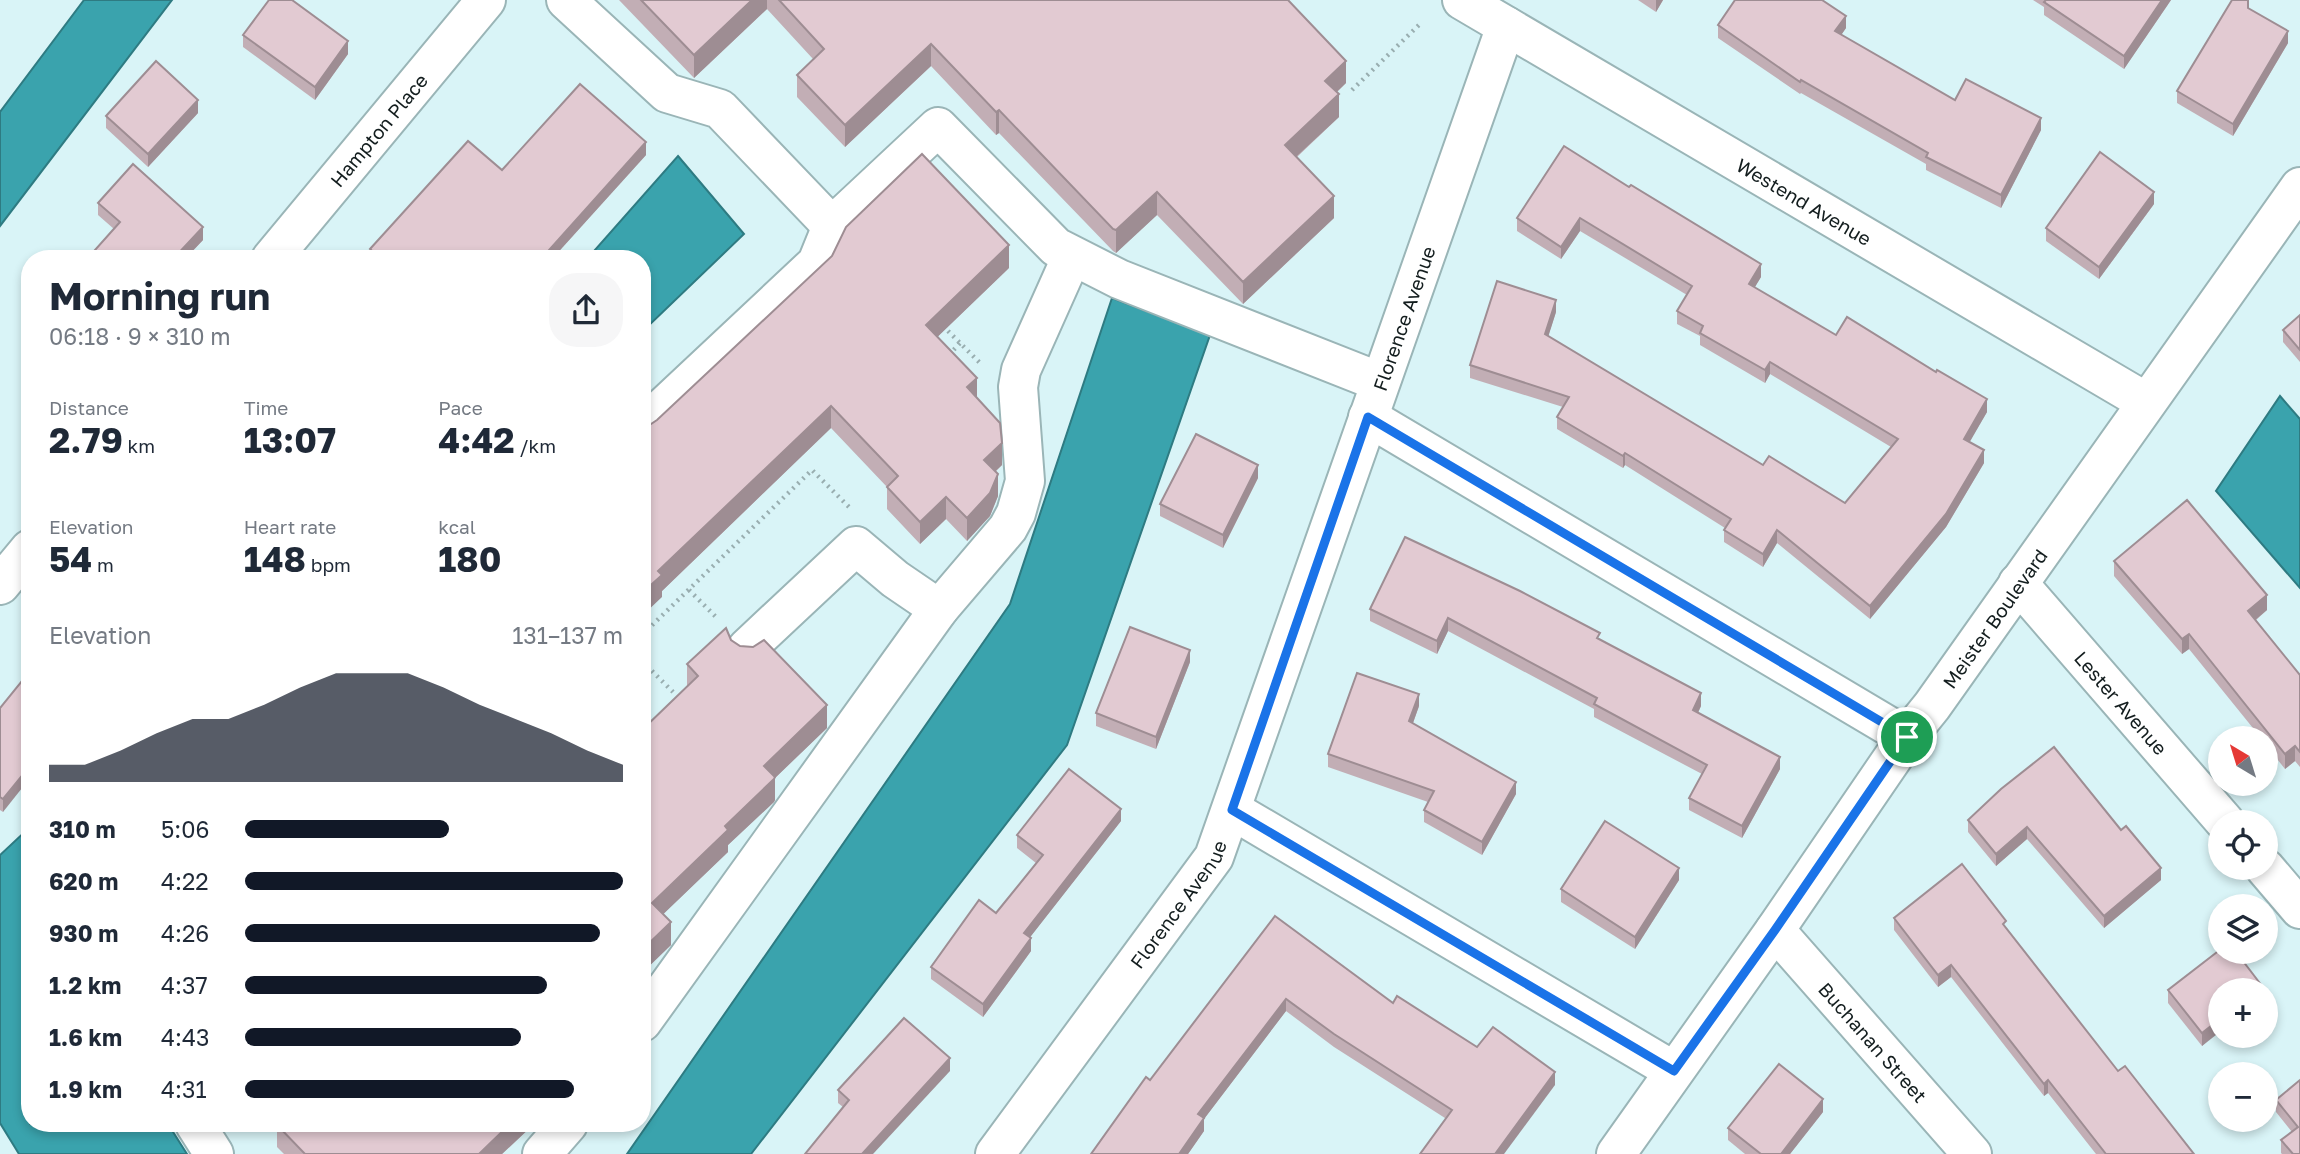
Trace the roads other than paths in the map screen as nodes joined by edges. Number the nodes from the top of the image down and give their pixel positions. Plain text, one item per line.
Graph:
1 (486, 0) edge
2 (566, 0) edge
3 (1462, 0) edge
4 (1506, 26) junction
5 (2300, 187) edge
6 (832, 226) junction
7 (278, 250) edge
8 (1072, 257) junction
9 (1374, 399) junction
10 (2146, 402) junction
11 (651, 419) edge
12 (21, 560) edge
13 (2018, 583) junction
14 (0, 584) edge
15 (939, 608) junction
16 (747, 648) edge
17 (1907, 737) junction
18 (1232, 810) junction
19 (2215, 810) edge
20 (2275, 880) edge
21 (2300, 909) edge
22 (1775, 930) junction
23 (651, 1009) edge
24 (1674, 1071) junction
25 (200, 1132) edge
26 (561, 1132) edge
27 (214, 1154) edge
28 (542, 1154) edge
29 (995, 1154) edge
30 (1616, 1154) edge
31 (1972, 1154) edge

1 - 7 street, Hampton Place
2 - 6 street
3 - 4 street, Westend Avenue
4 - 9 street, Florence Avenue
4 - 10 street, Westend Avenue
5 - 10 street, Meister Boulevard
6 - 8 street
6 - 11 street
8 - 9 street
8 - 15 street
9 - 17 street
9 - 18 street, Florence Avenue
10 - 13 street, Meister Boulevard
12 - 14 street
13 - 17 street, Meister Boulevard
13 - 19 street, Lester Avenue
15 - 16 street
15 - 23 street
17 - 22 street, Meister Boulevard
18 - 24 street
18 - 29 street, Florence Avenue
20 - 21 street
22 - 24 street, Meister Boulevard
22 - 31 street, Buchanan Street
24 - 30 street, Meister Boulevard
25 - 27 street
26 - 28 street

